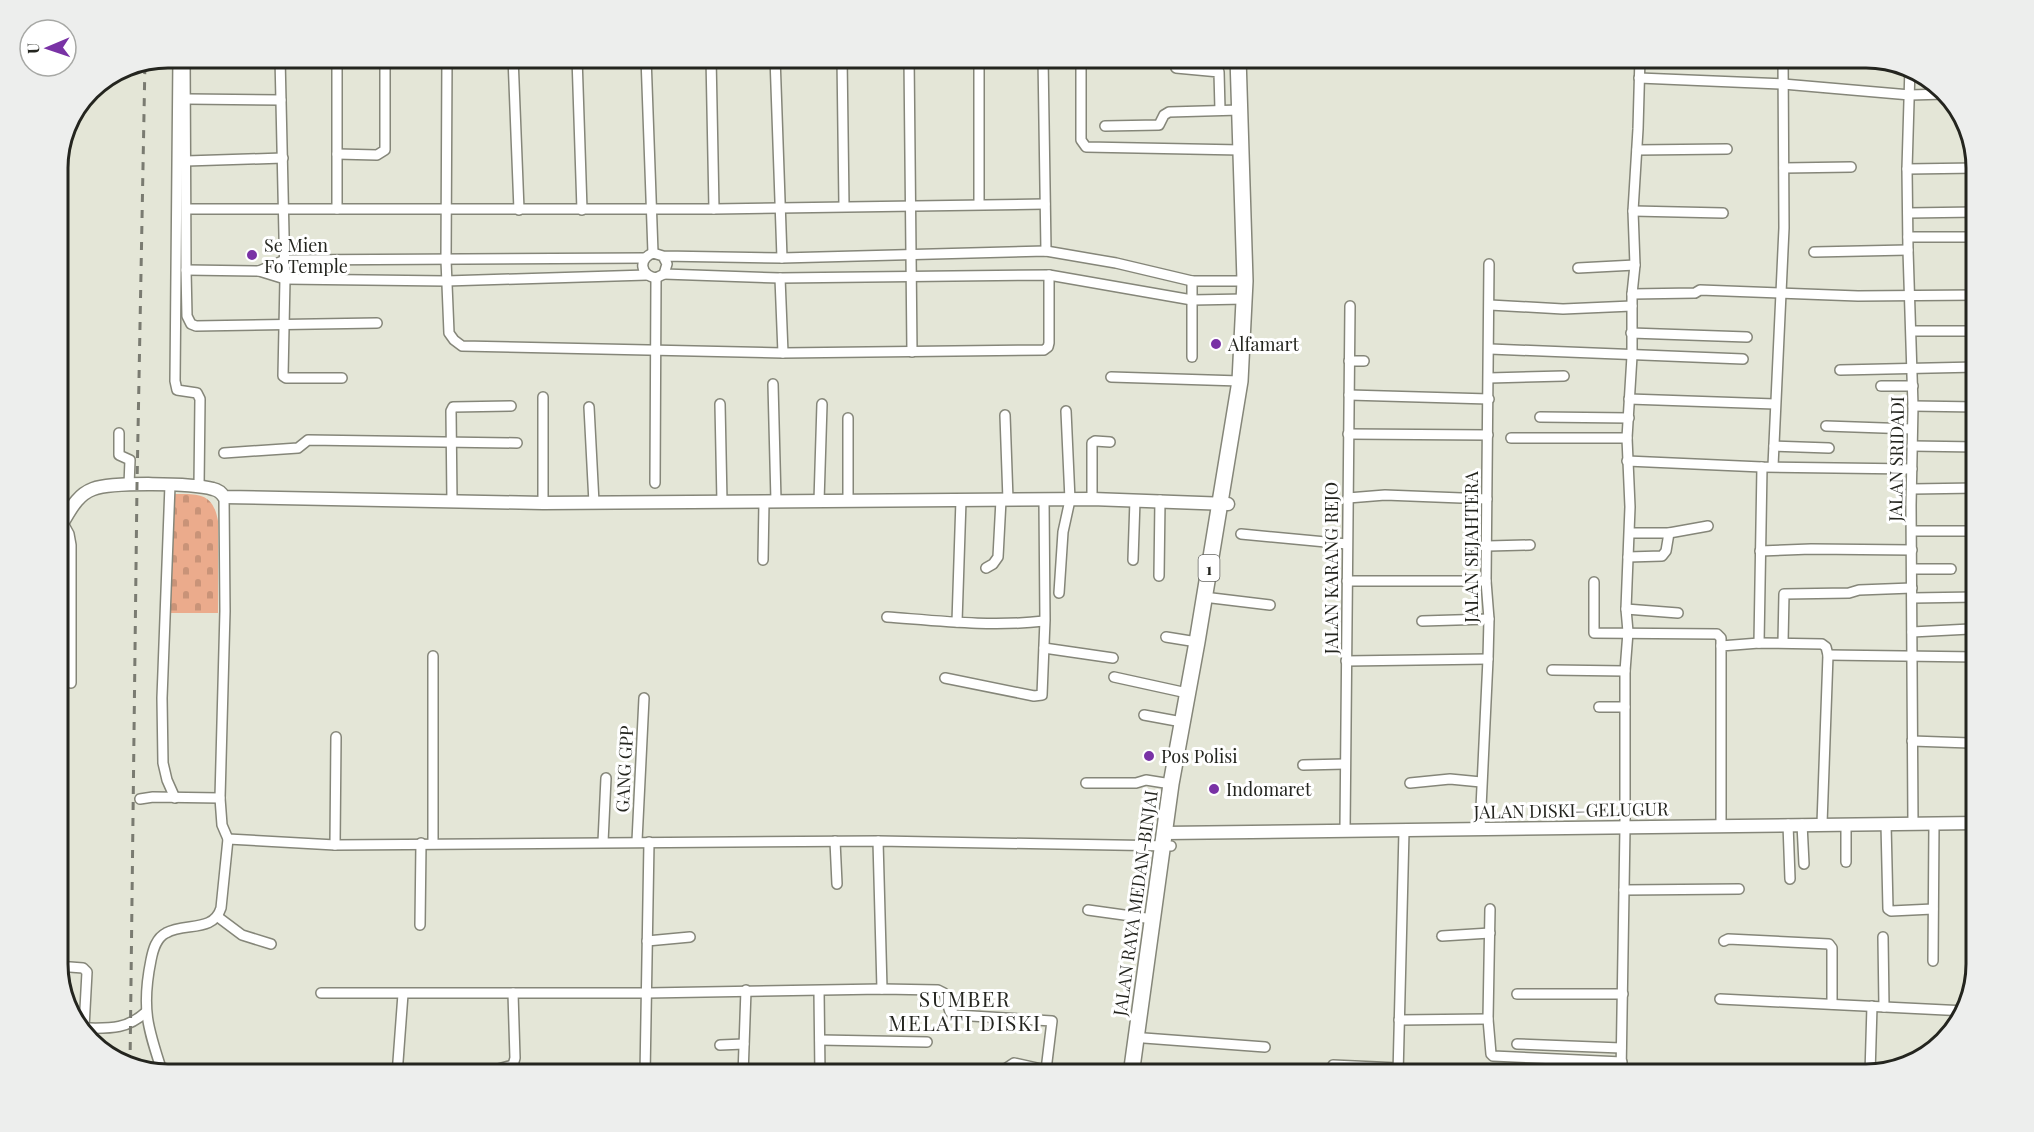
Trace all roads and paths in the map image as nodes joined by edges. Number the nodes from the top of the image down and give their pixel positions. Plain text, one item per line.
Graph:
1 (178, 68) edge
2 (185, 68) edge
3 (280, 68) edge
4 (336, 68) edge
5 (385, 68) edge
6 (447, 68) edge
7 (513, 68) edge
8 (577, 68) edge
9 (646, 68) edge
10 (711, 68) edge
11 (775, 68) edge
12 (842, 68) edge
13 (909, 68) edge
14 (979, 68) edge
15 (1043, 68) edge
16 (1081, 68) edge
17 (1176, 68) dead end
18 (1238, 68) edge
19 (1248, 68) edge
20 (1639, 68) edge
21 (1783, 68) edge
22 (1639, 78) junction
23 (1910, 78) edge
24 (1783, 84) junction
25 (1935, 94) edge
26 (1910, 95) junction
27 (186, 99) junction
28 (281, 100) junction
29 (1220, 110) junction
30 (1240, 110) junction
31 (1105, 126) dead end
32 (1727, 149) dead end
33 (1241, 150) junction
34 (1637, 150) junction
35 (337, 154) junction
36 (283, 158) junction
37 (186, 161) junction
38 (1851, 166) dead end
39 (1784, 168) junction
40 (1966, 168) edge
41 (1907, 170) junction
42 (979, 204) junction
43 (1045, 204) junction
44 (844, 206) junction
45 (912, 207) junction
46 (780, 208) junction
47 (187, 209) junction
48 (284, 209) junction
49 (337, 209) junction
50 (652, 209) junction
51 (714, 209) junction
52 (446, 210) junction
53 (519, 210) junction
54 (582, 210) junction
55 (1633, 211) junction
56 (1966, 212) edge
57 (1723, 213) dead end
58 (1908, 213) junction
59 (1908, 237) junction
60 (1966, 237) edge
61 (1908, 250) junction
62 (1046, 251) junction
63 (1814, 252) dead end
64 (912, 254) junction
65 (654, 256) junction
66 (782, 258) junction
67 (285, 260) junction
68 (446, 260) junction
69 (1490, 264) dead end
70 (1635, 265) junction
71 (1578, 268) dead end
72 (186, 270) junction
73 (259, 271) junction
74 (1049, 275) junction
75 (655, 276) junction
76 (780, 278) junction
77 (912, 278) junction
78 (285, 279) junction
79 (446, 281) junction
80 (1192, 281) junction
81 (1245, 281) junction
82 (1782, 292) junction
83 (1632, 294) junction
84 (1966, 295) edge
85 (1909, 296) junction
86 (1245, 299) junction
87 (1192, 300) junction
88 (1490, 305) junction
89 (1350, 306) dead end
90 (1632, 306) junction
91 (377, 323) dead end
92 (284, 324) junction
93 (1912, 331) junction
94 (1966, 331) edge
95 (1631, 333) junction
96 (1747, 338) dead end
97 (1490, 350) junction
98 (657, 351) junction
99 (912, 352) junction
100 (783, 353) junction
101 (1632, 356) junction
102 (1192, 357) dead end
103 (1743, 359) dead end
104 (1349, 361) junction
105 (1364, 362) dead end
106 (1966, 367) edge
107 (1913, 368) junction
108 (1840, 369) dead end
109 (1564, 376) dead end
110 (1111, 377) dead end
111 (342, 378) dead end
112 (1489, 378) junction
113 (1240, 381) junction
114 (773, 384) dead end
115 (1881, 386) dead end
116 (1913, 386) junction
117 (1349, 395) junction
118 (543, 398) dead end
119 (1489, 399) junction
120 (1629, 399) junction
121 (720, 404) dead end
122 (822, 404) dead end
123 (1775, 404) junction
124 (511, 406) dead end
125 (1913, 406) junction
126 (589, 407) dead end
127 (1966, 407) edge
128 (1066, 411) dead end
129 (1005, 415) dead end
130 (1540, 417) dead end
131 (848, 418) dead end
132 (1629, 418) junction
133 (1826, 426) dead end
134 (1912, 429) junction
135 (119, 433) dead end
136 (1348, 434) junction
137 (1488, 435) junction
138 (1511, 438) dead end
139 (1627, 438) junction
140 (451, 442) junction
141 (1110, 442) dead end
142 (517, 443) dead end
143 (1774, 446) junction
144 (1911, 446) junction
145 (1966, 447) edge
146 (1829, 448) dead end
147 (224, 453) dead end
148 (1627, 461) junction
149 (1773, 466) junction
150 (1762, 467) junction
151 (1912, 469) junction
152 (655, 483) dead end
153 (129, 485) junction
154 (170, 485) junction
155 (199, 486) junction
156 (1966, 488) edge
157 (1912, 489) junction
158 (225, 496) junction
159 (1347, 498) junction
160 (1092, 499) junction
161 (1487, 499) junction
162 (960, 500) junction
163 (1005, 500) junction
164 (1044, 500) junction
165 (1070, 500) junction
166 (1135, 500) junction
167 (1160, 500) junction
168 (819, 501) junction
169 (848, 501) junction
170 (452, 502) junction
171 (722, 502) junction
172 (770, 502) junction
173 (543, 503) junction
174 (594, 503) junction
175 (1224, 503) junction
176 (68, 514) edge
177 (1708, 526) dead end
178 (1912, 531) junction
179 (1966, 531) edge
180 (68, 533) edge
181 (1630, 533) junction
182 (1669, 533) junction
183 (1241, 534) dead end
184 (1347, 544) junction
185 (1530, 545) dead end
186 (1488, 546) junction
187 (1912, 550) junction
188 (1760, 551) junction
189 (1628, 557) junction
190 (763, 560) dead end
191 (1133, 560) dead end
192 (986, 568) dead end
193 (1951, 568) dead end
194 (1912, 569) junction
195 (1159, 576) dead end
196 (1347, 581) junction
197 (1486, 581) junction
198 (1594, 582) dead end
199 (1059, 593) dead end
200 (1912, 593) junction
201 (1966, 596) edge
202 (1212, 598) junction
203 (1270, 605) dead end
204 (1626, 609) junction
205 (1678, 613) dead end
206 (887, 617) dead end
207 (1489, 619) junction
208 (1044, 621) junction
209 (1422, 621) dead end
210 (957, 622) junction
211 (1966, 629) edge
212 (1628, 632) junction
213 (1912, 632) junction
214 (1166, 637) dead end
215 (1197, 642) junction
216 (1783, 642) junction
217 (1759, 643) junction
218 (1721, 646) junction
219 (1044, 648) junction
220 (1828, 655) junction
221 (433, 656) dead end
222 (1912, 656) junction
223 (1966, 657) edge
224 (1113, 658) dead end
225 (1488, 658) junction
226 (1346, 661) junction
227 (1551, 670) dead end
228 (1625, 671) junction
229 (1114, 677) dead end
230 (945, 678) dead end
231 (72, 683) dead end
232 (1187, 693) junction
233 (644, 698) dead end
234 (1599, 707) dead end
235 (1625, 707) junction
236 (1144, 715) dead end
237 (1182, 722) junction
238 (336, 737) dead end
239 (1912, 741) junction
240 (1966, 743) edge
241 (1345, 764) junction
242 (1304, 765) dead end
243 (606, 778) dead end
244 (1481, 782) junction
245 (1086, 783) dead end
246 (1410, 783) dead end
247 (1171, 784) junction
248 (176, 798) junction
249 (220, 798) junction
250 (140, 799) dead end
251 (1966, 823) edge
252 (1788, 824) junction
253 (1802, 824) junction
254 (1822, 824) junction
255 (1846, 824) junction
256 (1886, 824) junction
257 (1913, 824) junction
258 (1934, 824) junction
259 (1721, 827) junction
260 (1626, 828) junction
261 (1480, 829) junction
262 (1345, 830) junction
263 (1404, 831) junction
264 (228, 839) junction
265 (1168, 839) junction
266 (637, 841) junction
267 (835, 841) junction
268 (878, 841) junction
269 (603, 842) junction
270 (649, 842) junction
271 (421, 843) junction
272 (433, 843) junction
273 (335, 845) junction
274 (1846, 862) dead end
275 (1804, 864) dead end
276 (1790, 879) dead end
277 (837, 884) dead end
278 (1739, 889) dead end
279 (1624, 890) junction
280 (1490, 909) dead end
281 (1933, 909) junction
282 (1088, 910) dead end
283 (218, 917) junction
284 (1153, 919) junction
285 (420, 925) dead end
286 (1490, 933) junction
287 (1442, 936) dead end
288 (690, 937) dead end
289 (1883, 937) dead end
290 (647, 941) junction
291 (1724, 941) dead end
292 (271, 944) dead end
293 (1933, 961) dead end
294 (68, 967) edge
295 (882, 989) junction
296 (746, 990) junction
297 (819, 991) junction
298 (321, 993) dead end
299 (513, 993) junction
300 (647, 993) junction
301 (403, 994) junction
302 (1517, 994) dead end
303 (1623, 994) junction
304 (1720, 999) dead end
305 (1832, 1004) junction
306 (1872, 1006) junction
307 (1884, 1007) junction
308 (1955, 1010) edge
309 (146, 1012) junction
310 (82, 1017) edge
311 (1488, 1019) junction
312 (1399, 1020) junction
313 (90, 1028) edge
314 (1144, 1038) junction
315 (820, 1040) junction
316 (927, 1042) dead end
317 (744, 1044) junction
318 (1517, 1044) dead end
319 (720, 1045) dead end
320 (1265, 1047) dead end
321 (1621, 1048) junction
322 (1622, 1062) joint
323 (160, 1064) edge
324 (398, 1064) edge
325 (513, 1064) edge
326 (645, 1064) edge
327 (743, 1064) edge
328 (820, 1064) edge
329 (1047, 1064) edge
330 (1133, 1064) edge
331 (1140, 1064) edge
332 (1398, 1064) edge
333 (1870, 1064) edge

1 - 155 street
2 - 27 street
3 - 28 street
4 - 35 street
5 - 35 street
6 - 52 street
7 - 53 street
8 - 54 street
9 - 50 street
10 - 51 street
11 - 46 street
12 - 44 street
13 - 45 street
14 - 42 street
15 - 43 street
16 - 33 street
17 - 29 street
18 - 30 highway, JALAN RAYA MEDAN-BINJAI / 1
19 - 175 highway, JALAN RAYA MEDAN-BINJAI / 1
20 - 22 street
21 - 24 street
22 - 24 street
22 - 34 street
23 - 26 street, JALAN SRIDADI
24 - 26 street
24 - 39 street
25 - 26 street
26 - 41 street, JALAN SRIDADI
27 - 28 street
27 - 37 street
28 - 36 street
29 - 30 street
29 - 31 street
30 - 33 highway, JALAN RAYA MEDAN-BINJAI / 1
32 - 34 street
33 - 81 highway, JALAN RAYA MEDAN-BINJAI / 1
34 - 55 street
35 - 49 street
36 - 37 street
36 - 48 street
37 - 47 street
38 - 39 street
39 - 82 street
40 - 41 street
41 - 58 street, JALAN SRIDADI
42 - 43 street
42 - 45 street
43 - 62 street
44 - 45 street
44 - 46 street
45 - 64 street
46 - 51 street
46 - 66 street
47 - 48 street
47 - 72 street
48 - 49 street
48 - 67 street
49 - 52 street
50 - 51 street
50 - 54 street
50 - 65 street
52 - 53 street
52 - 68 street
53 - 54 street
55 - 57 street
55 - 70 street
56 - 58 street
58 - 59 street, JALAN SRIDADI
59 - 60 street
59 - 61 street, JALAN SRIDADI
61 - 63 street
61 - 85 street, JALAN SRIDADI
62 - 64 street
62 - 80 street
64 - 66 street
64 - 77 street
65 - 66 street
65 - 68 street
65 - 75 street
65 - 75 street
67 - 68 street
67 - 73 street
67 - 78 street
68 - 79 street
69 - 88 street, JALAN SEJAHTERA
70 - 71 street
70 - 83 street
72 - 73 street
72 - 92 street
73 - 78 street
74 - 77 street
74 - 87 street
74 - 99 street
75 - 76 street
75 - 79 street
75 - 98 street
76 - 77 street
76 - 100 street
77 - 99 street
78 - 79 street
78 - 92 street
79 - 98 street
80 - 81 street
80 - 87 street
81 - 86 highway, JALAN RAYA MEDAN-BINJAI / 1
82 - 83 street
82 - 85 street
82 - 123 street
83 - 90 street
84 - 85 street
85 - 93 street, JALAN SRIDADI
86 - 87 street
86 - 113 highway, JALAN RAYA MEDAN-BINJAI / 1
87 - 102 street
88 - 90 street
88 - 97 street, JALAN SEJAHTERA
89 - 104 street, JALAN KARANG REJO
90 - 95 street
91 - 92 street
92 - 111 street
93 - 94 street
93 - 107 street, JALAN SRIDADI
95 - 96 street
95 - 101 street
97 - 101 street
97 - 112 street, JALAN SEJAHTERA
98 - 100 street
98 - 152 street
99 - 100 street
101 - 103 street
101 - 120 street
104 - 105 street
104 - 117 street, JALAN KARANG REJO
106 - 107 street
107 - 108 street
107 - 116 street, JALAN SRIDADI
109 - 112 street
110 - 113 street
112 - 119 street, JALAN SEJAHTERA
113 - 175 highway, JALAN RAYA MEDAN-BINJAI / 1
114 - 172 street
115 - 116 street
116 - 125 street, JALAN SRIDADI
117 - 119 street
117 - 136 street, JALAN KARANG REJO
118 - 173 street
119 - 137 street, JALAN SEJAHTERA
120 - 123 street
120 - 132 street
121 - 171 street
122 - 168 street
123 - 143 street
124 - 140 street
125 - 127 street
125 - 134 street, JALAN SRIDADI
126 - 174 street
128 - 165 street
129 - 163 street
130 - 132 street
131 - 169 street
132 - 139 street
133 - 134 street
134 - 144 street, JALAN SRIDADI
135 - 153 street
136 - 137 street
136 - 159 street, JALAN KARANG REJO
137 - 161 street, JALAN SEJAHTERA
138 - 139 street
139 - 148 street
140 - 142 street
140 - 147 street
140 - 170 street
141 - 160 street
143 - 146 street
143 - 149 street
144 - 145 street
144 - 151 street, JALAN SRIDADI
148 - 150 street
148 - 181 street
149 - 150 street
149 - 151 street
150 - 188 street
151 - 157 street, JALAN SRIDADI
153 - 154 main road
153 - 176 main road
154 - 155 main road
154 - 248 street
155 - 158 main road
156 - 157 street
157 - 178 street, JALAN SRIDADI
158 - 170 main road
158 - 249 street
159 - 161 street
159 - 184 street, JALAN KARANG REJO
160 - 165 main road
160 - 166 main road
161 - 186 street, JALAN SEJAHTERA
162 - 163 main road
162 - 169 main road
162 - 210 street
163 - 164 main road
163 - 192 street
164 - 165 main road
164 - 208 street
165 - 199 street
166 - 167 main road
166 - 191 street
167 - 175 main road
167 - 195 street
168 - 169 main road
168 - 172 main road
170 - 173 main road
171 - 172 main road
171 - 174 main road
172 - 190 street
173 - 174 main road
175 - 202 highway, JALAN RAYA MEDAN-BINJAI / 1
175 - 215 highway, JALAN RAYA MEDAN-BINJAI / 1
177 - 182 street
178 - 179 street
178 - 187 street, JALAN SRIDADI
180 - 231 street
181 - 182 street
181 - 189 street
182 - 189 street
183 - 184 street
184 - 196 street, JALAN KARANG REJO
185 - 186 street
186 - 197 street, JALAN SEJAHTERA
187 - 188 street
187 - 194 street, JALAN SRIDADI
188 - 217 street
189 - 204 street
193 - 194 street
194 - 200 street, JALAN SRIDADI
196 - 197 street
196 - 226 street, JALAN KARANG REJO
197 - 207 street, JALAN SEJAHTERA
198 - 212 street
200 - 201 street
200 - 213 street, JALAN SRIDADI
200 - 216 street
202 - 203 street
202 - 265 highway, JALAN RAYA MEDAN-BINJAI / 1
204 - 205 street
204 - 212 street
206 - 210 street
207 - 209 street
207 - 225 street, JALAN SEJAHTERA
208 - 210 street
208 - 219 street
211 - 213 street
212 - 218 street
212 - 228 street
213 - 222 street, JALAN SRIDADI
214 - 215 street
215 - 232 highway, JALAN RAYA MEDAN-BINJAI / 1
216 - 217 street
216 - 220 street
217 - 218 street
218 - 259 street
219 - 224 street
219 - 230 street
220 - 222 street
220 - 254 street
221 - 272 street
222 - 223 street
222 - 239 street, JALAN SRIDADI
225 - 226 street
225 - 244 street, JALAN SEJAHTERA
226 - 241 street, JALAN KARANG REJO
227 - 228 street
228 - 235 street
229 - 232 street
232 - 237 highway, JALAN RAYA MEDAN-BINJAI / 1
233 - 266 street, GANG GPP
234 - 235 street
235 - 260 street
236 - 237 street
237 - 247 highway, JALAN RAYA MEDAN-BINJAI / 1
238 - 273 street
239 - 240 street
239 - 257 street, JALAN SRIDADI
241 - 242 street
241 - 262 street, JALAN KARANG REJO
243 - 269 street
244 - 246 street
244 - 261 street, JALAN SEJAHTERA
245 - 247 street
247 - 265 highway, JALAN RAYA MEDAN-BINJAI / 1
248 - 249 street
248 - 250 street
249 - 264 street
251 - 258 main road, JALAN DISKI–GELUGUR
252 - 253 main road, JALAN DISKI–GELUGUR
252 - 259 main road, JALAN DISKI–GELUGUR
252 - 276 street
253 - 254 main road, JALAN DISKI–GELUGUR
253 - 275 street
254 - 255 main road, JALAN DISKI–GELUGUR
255 - 256 main road, JALAN DISKI–GELUGUR
255 - 274 street
256 - 257 main road, JALAN DISKI–GELUGUR
256 - 281 street
257 - 258 main road, JALAN DISKI–GELUGUR
258 - 281 street
259 - 260 main road, JALAN DISKI–GELUGUR
260 - 261 main road, JALAN DISKI–GELUGUR
260 - 279 street
261 - 263 main road, JALAN DISKI–GELUGUR
262 - 263 main road, JALAN DISKI–GELUGUR
262 - 265 main road, JALAN DISKI–GELUGUR
263 - 312 street
264 - 273 street
264 - 283 street
265 - 268 street
265 - 284 highway, JALAN RAYA MEDAN-BINJAI / 1
265 - 314 highway, JALAN RAYA MEDAN-BINJAI / 1
266 - 269 street
266 - 270 street
267 - 268 street
267 - 270 street
267 - 277 street
268 - 295 street
269 - 272 street
270 - 290 street
271 - 272 street
271 - 273 street
271 - 285 street
278 - 279 street
279 - 303 street
280 - 286 street
281 - 293 street
282 - 284 street
283 - 292 street
283 - 309 street
284 - 330 highway, JALAN RAYA MEDAN-BINJAI / 1
286 - 287 street
286 - 311 street
288 - 290 street
289 - 307 street
290 - 300 street
291 - 305 street
294 - 310 street
295 - 297 street
295 - 329 street
296 - 297 street
296 - 300 street
296 - 317 street
297 - 315 street
298 - 301 street
299 - 300 street
299 - 301 street
299 - 325 street
300 - 326 street
301 - 324 street
302 - 303 street
303 - 321 street
304 - 305 street
305 - 306 street
306 - 307 street
306 - 333 street
307 - 308 street
309 - 313 street
309 - 323 street
311 - 312 street
311 - 322 street
312 - 332 street
314 - 320 street
314 - 331 highway, JALAN RAYA MEDAN-BINJAI / 1
315 - 316 street
315 - 328 street
317 - 319 street
317 - 327 street
318 - 321 street
321 - 322 street

